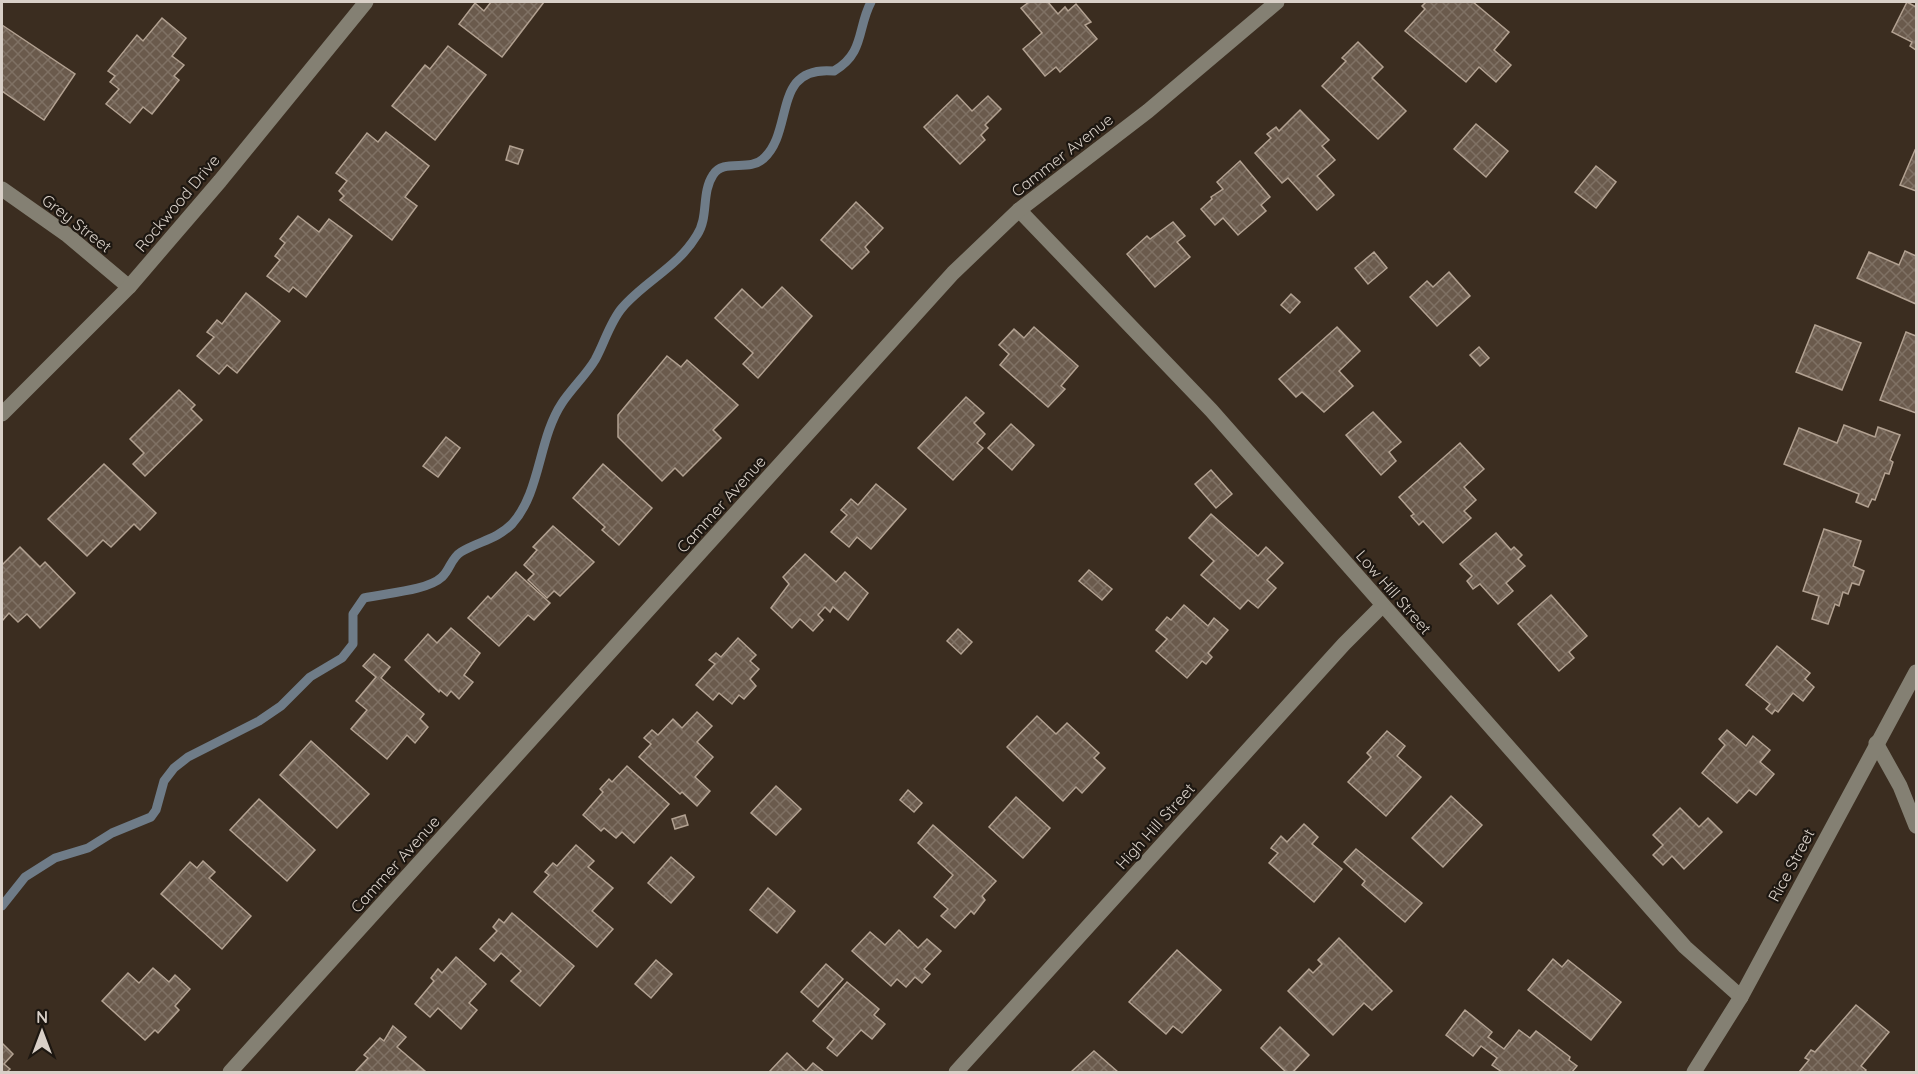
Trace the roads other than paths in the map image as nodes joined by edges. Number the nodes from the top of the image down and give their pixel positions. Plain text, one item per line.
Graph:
1 (366, 2) edge
2 (1277, 2) edge
3 (2, 189) edge
4 (1019, 210) junction
5 (129, 287) junction
6 (2, 414) edge
7 (1382, 606) junction
8 (1917, 672) edge
9 (1876, 742) junction
10 (1917, 826) edge
11 (1741, 997) junction
12 (231, 1072) edge
13 (956, 1072) edge
14 (1694, 1072) edge

1 - 5 street, Rockwood Drive
2 - 4 street, Cammer Avenue
3 - 5 street, Grey Street
4 - 7 street, Low Hill Street
4 - 12 street, Cammer Avenue
5 - 6 street, Rockwood Drive
7 - 11 street, Low Hill Street
7 - 13 street, High Hill Street
8 - 9 street, Rice Street
9 - 10 street
9 - 11 street, Rice Street
11 - 14 street, Rice Street

